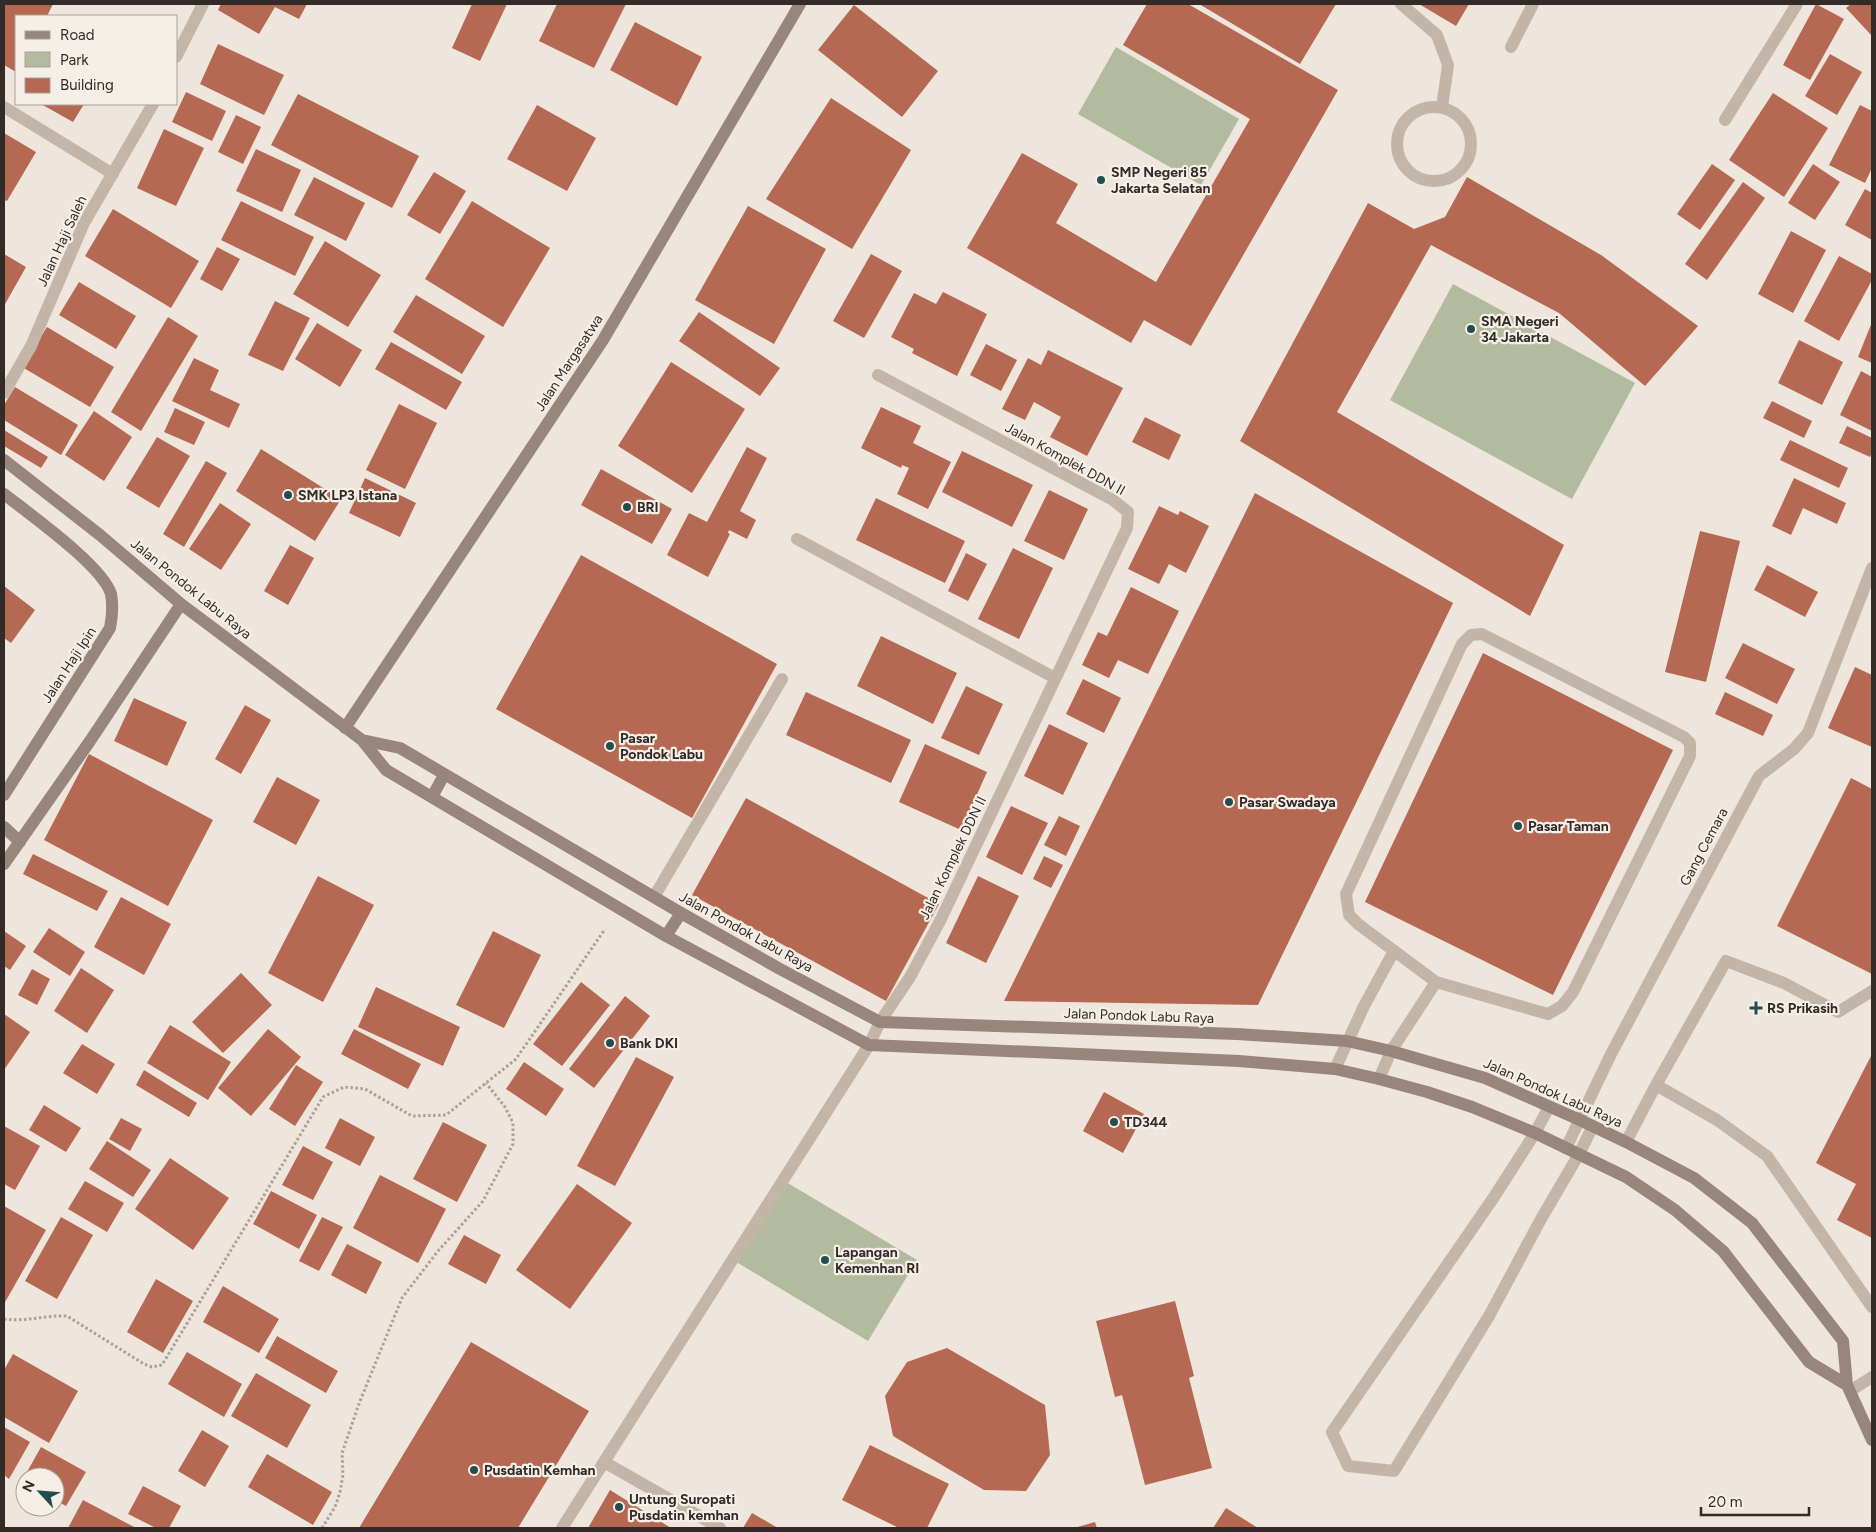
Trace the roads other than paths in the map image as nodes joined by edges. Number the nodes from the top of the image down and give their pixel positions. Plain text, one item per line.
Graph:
1 (203, 4) edge
2 (1401, 4) edge
3 (1533, 4) edge
4 (1797, 4) edge
5 (795, 5) edge
6 (1510, 47) dead end
7 (178, 53) edge
8 (152, 105) edge
9 (1442, 107) junction
10 (4, 108) edge
11 (1724, 120) dead end
12 (113, 174) junction
13 (878, 375) dead end
14 (4, 393) edge
15 (4, 460) edge
16 (4, 494) edge
17 (797, 539) dead end
18 (1872, 568) edge
19 (181, 604) junction
20 (1054, 678) junction
21 (782, 679) dead end
22 (345, 728) junction
23 (362, 740) junction
24 (444, 775) junction
25 (4, 795) edge
26 (432, 797) junction
27 (4, 827) edge
28 (20, 842) junction
29 (4, 864) edge
30 (654, 897) junction
31 (681, 913) junction
32 (666, 936) junction
33 (1394, 951) junction
34 (1436, 982) junction
35 (1872, 991) edge
36 (880, 1022) junction
37 (1347, 1041) junction
38 (868, 1045) junction
39 (1391, 1051) junction
40 (1335, 1070) junction
41 (1378, 1079) junction
42 (1656, 1085) junction
43 (1549, 1107) junction
44 (1580, 1120) junction
45 (1593, 1126) junction
46 (1535, 1134) junction
47 (1626, 1142) junction
48 (1566, 1148) junction
49 (1579, 1154) junction
50 (1872, 1307) edge
51 (1872, 1377) edge
52 (1872, 1385) edge
53 (1850, 1391) junction
54 (1872, 1440) edge
55 (604, 1462) junction
56 (562, 1528) edge
57 (720, 1528) edge

1 - 7 street
2 - 9 street
3 - 6 street
4 - 11 street
5 - 22 main road, Jalan Margasatwa
8 - 12 street, Jalan Haji Saleh
9 - 9 street
10 - 12 street
12 - 14 street, Jalan Haji Saleh
13 - 20 street, Jalan Komplek DDN II
15 - 19 main road, Jalan Pondok Labu Raya
16 - 25 main road, Jalan Haji Ipin
17 - 20 street
18 - 44 street, Gang Cemara
19 - 22 main road, Jalan Pondok Labu Raya
19 - 28 main road
20 - 36 street, Jalan Komplek DDN II
21 - 30 street
22 - 23 main road, Jalan Pondok Labu Raya
23 - 24 main road, Jalan Pondok Labu Raya
23 - 26 main road, Jalan Pondok Labu Raya
24 - 26 main road
24 - 30 main road, Jalan Pondok Labu Raya
26 - 32 main road, Jalan Pondok Labu Raya
27 - 28 main road
28 - 29 main road
30 - 31 main road, Jalan Pondok Labu Raya
31 - 32 main road
31 - 36 main road, Jalan Pondok Labu Raya
32 - 38 main road, Jalan Pondok Labu Raya
33 - 34 street
33 - 34 street
33 - 37 street
34 - 39 street
35 - 42 street
36 - 37 main road, Jalan Pondok Labu Raya
36 - 38 street, Jalan Komplek DDN II
37 - 39 main road, Jalan Pondok Labu Raya
37 - 40 street
38 - 40 main road, Jalan Pondok Labu Raya
38 - 55 street, Jalan Komplek DDN II
39 - 41 street
39 - 43 main road, Jalan Pondok Labu Raya
40 - 41 main road, Jalan Pondok Labu Raya
41 - 46 main road, Jalan Pondok Labu Raya
42 - 47 street
42 - 50 street
43 - 44 main road, Jalan Pondok Labu Raya
43 - 46 street
44 - 45 main road, Jalan Pondok Labu Raya
44 - 48 street, Gang Cemara
45 - 47 main road, Jalan Pondok Labu Raya
45 - 49 street
46 - 48 main road, Jalan Pondok Labu Raya
46 - 49 street
47 - 53 main road, Jalan Pondok Labu Raya
48 - 49 main road, Jalan Pondok Labu Raya
49 - 53 main road, Jalan Pondok Labu Raya
51 - 53 street
52 - 53 street
53 - 54 main road, Jalan Pondok Labu Raya
55 - 56 street, Jalan Komplek DDN II
55 - 57 street

